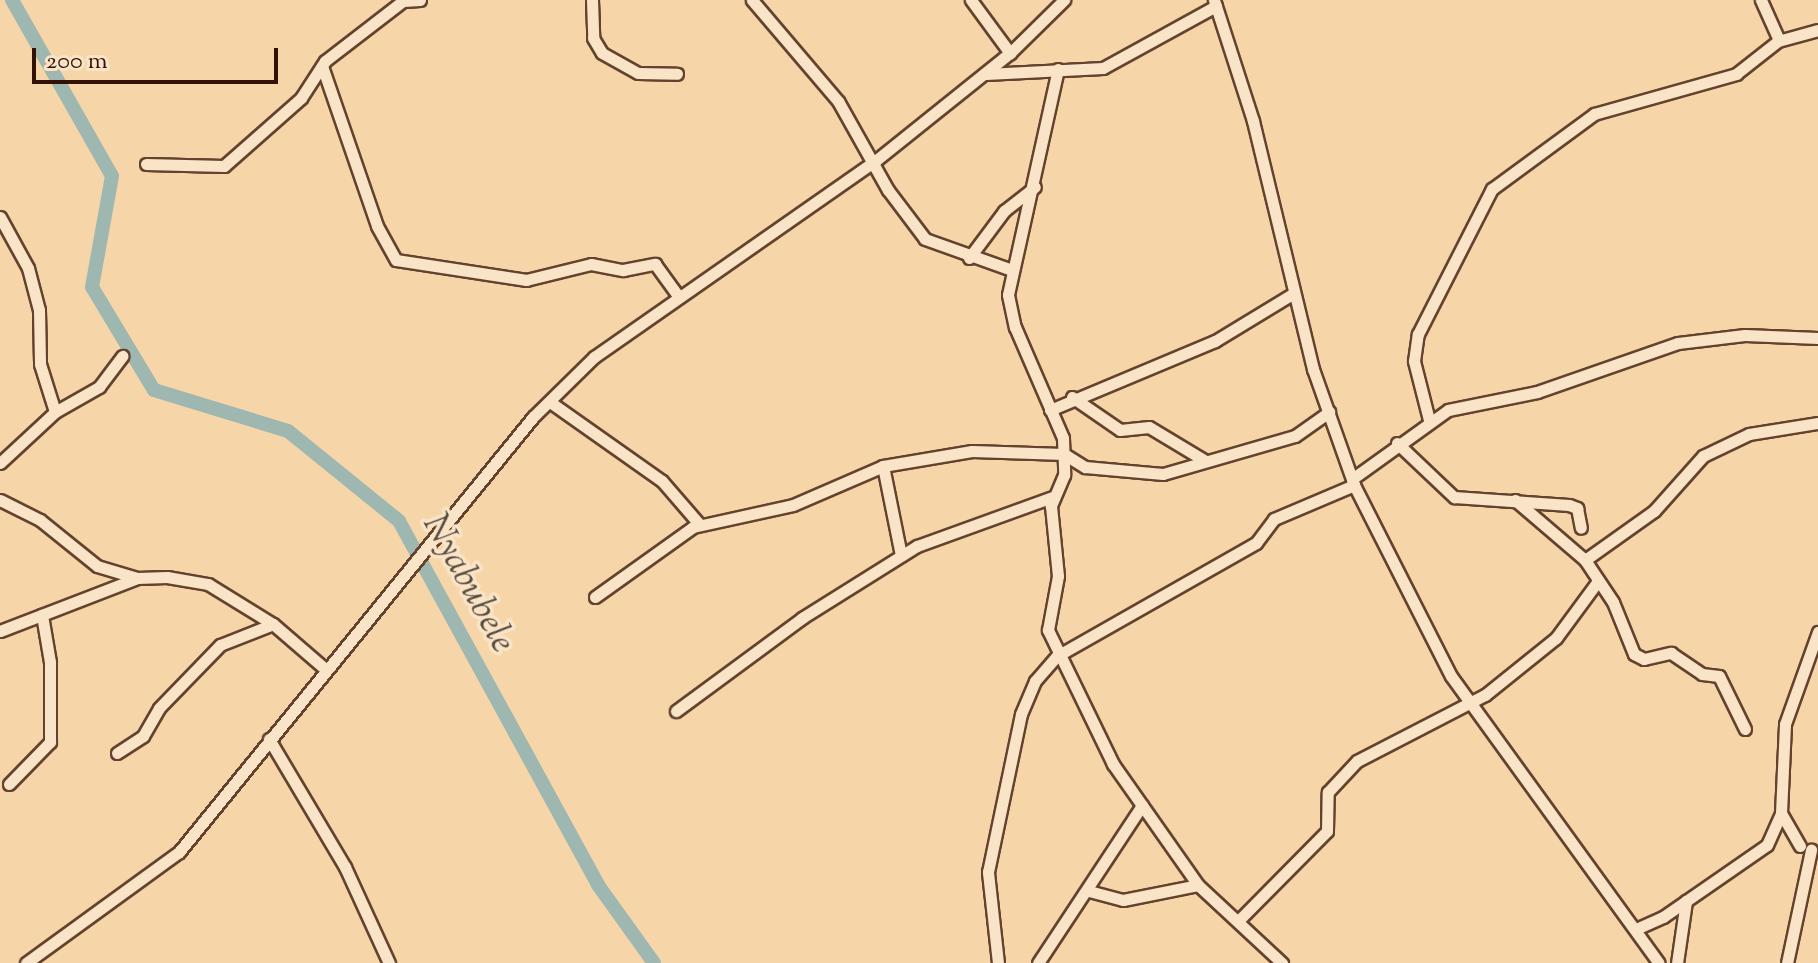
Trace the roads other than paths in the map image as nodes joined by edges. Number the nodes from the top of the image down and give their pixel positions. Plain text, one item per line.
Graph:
1 (420, 0) edge
2 (592, 0) edge
3 (752, 0) edge
4 (971, 0) edge
5 (1064, 0) edge
6 (1761, 0) edge
7 (1215, 3) edge
8 (1818, 30) edge
9 (1779, 40) junction
10 (1010, 53) junction
11 (322, 66) junction
12 (1058, 69) junction
13 (677, 74) dead end
14 (984, 74) junction
15 (875, 161) junction
16 (146, 164) dead end
17 (1035, 186) junction
18 (0, 217) edge
19 (969, 258) junction
20 (1012, 270) junction
21 (1294, 293) junction
22 (679, 297) junction
23 (1818, 338) edge
24 (122, 356) dead end
25 (1072, 397) junction
26 (550, 402) junction
27 (1050, 410) junction
28 (55, 412) junction
29 (1329, 412) junction
30 (1429, 420) junction
31 (1818, 423) edge
32 (1397, 443) junction
33 (1064, 454) junction
34 (1204, 460) junction
35 (0, 463) edge
36 (883, 466) junction
37 (1353, 482) junction
38 (1052, 497) junction
39 (0, 500) edge
40 (1515, 500) junction
41 (700, 525) junction
42 (1581, 528) dead end
43 (901, 555) junction
44 (1585, 560) junction
45 (137, 578) junction
46 (1598, 581) junction
47 (595, 597) dead end
48 (42, 615) junction
49 (273, 624) junction
50 (0, 631) edge
51 (1818, 632) edge
52 (1057, 656) junction
53 (324, 668) junction
54 (1472, 703) junction
55 (676, 711) dead end
56 (1745, 729) dead end
57 (269, 739) junction
58 (117, 753) dead end
59 (9, 784) dead end
60 (1142, 805) junction
61 (1781, 813) junction
62 (1198, 885) junction
63 (1089, 891) junction
64 (1686, 901) junction
65 (1239, 920) junction
66 (1636, 929) junction
67 (26, 963) edge
68 (389, 963) edge
69 (998, 963) edge
70 (1038, 963) edge
71 (1282, 963) edge
72 (1659, 963) edge
73 (1677, 963) edge
74 (1787, 963) edge

1 - 11 street
2 - 13 street
3 - 15 street
4 - 10 street
5 - 10 street
6 - 9 street
7 - 12 street
7 - 21 street
8 - 9 street
9 - 30 street
10 - 14 street
11 - 16 street
11 - 22 street
12 - 14 street
12 - 17 street
14 - 15 street
15 - 19 street
15 - 22 street
17 - 19 street
17 - 20 street
18 - 28 street
19 - 20 street
20 - 27 street
21 - 25 street
21 - 29 street
22 - 26 street
23 - 30 street
24 - 28 street
25 - 27 street
25 - 34 street
26 - 41 street
26 - 53 street
27 - 33 street
28 - 35 street
29 - 34 street
29 - 37 street
30 - 32 street
31 - 44 street
32 - 37 street
32 - 40 street
33 - 34 street
33 - 36 street
33 - 38 street
36 - 41 street
36 - 43 street
37 - 52 street
37 - 54 street
38 - 43 street
38 - 52 street
39 - 45 street
40 - 42 street
40 - 44 street
41 - 47 street
43 - 55 street
44 - 46 street
45 - 48 street
45 - 49 street
46 - 54 street
46 - 56 street
48 - 50 street
48 - 59 street
49 - 53 street
49 - 58 street
51 - 61 street
52 - 60 street
52 - 69 street
53 - 57 street
54 - 65 street
54 - 66 street
57 - 67 street
57 - 68 street
60 - 62 street
60 - 63 street
61 - 64 street
61 - 74 street
62 - 63 street
62 - 65 street
63 - 70 street
64 - 66 street
64 - 73 street
65 - 71 street
66 - 72 street

